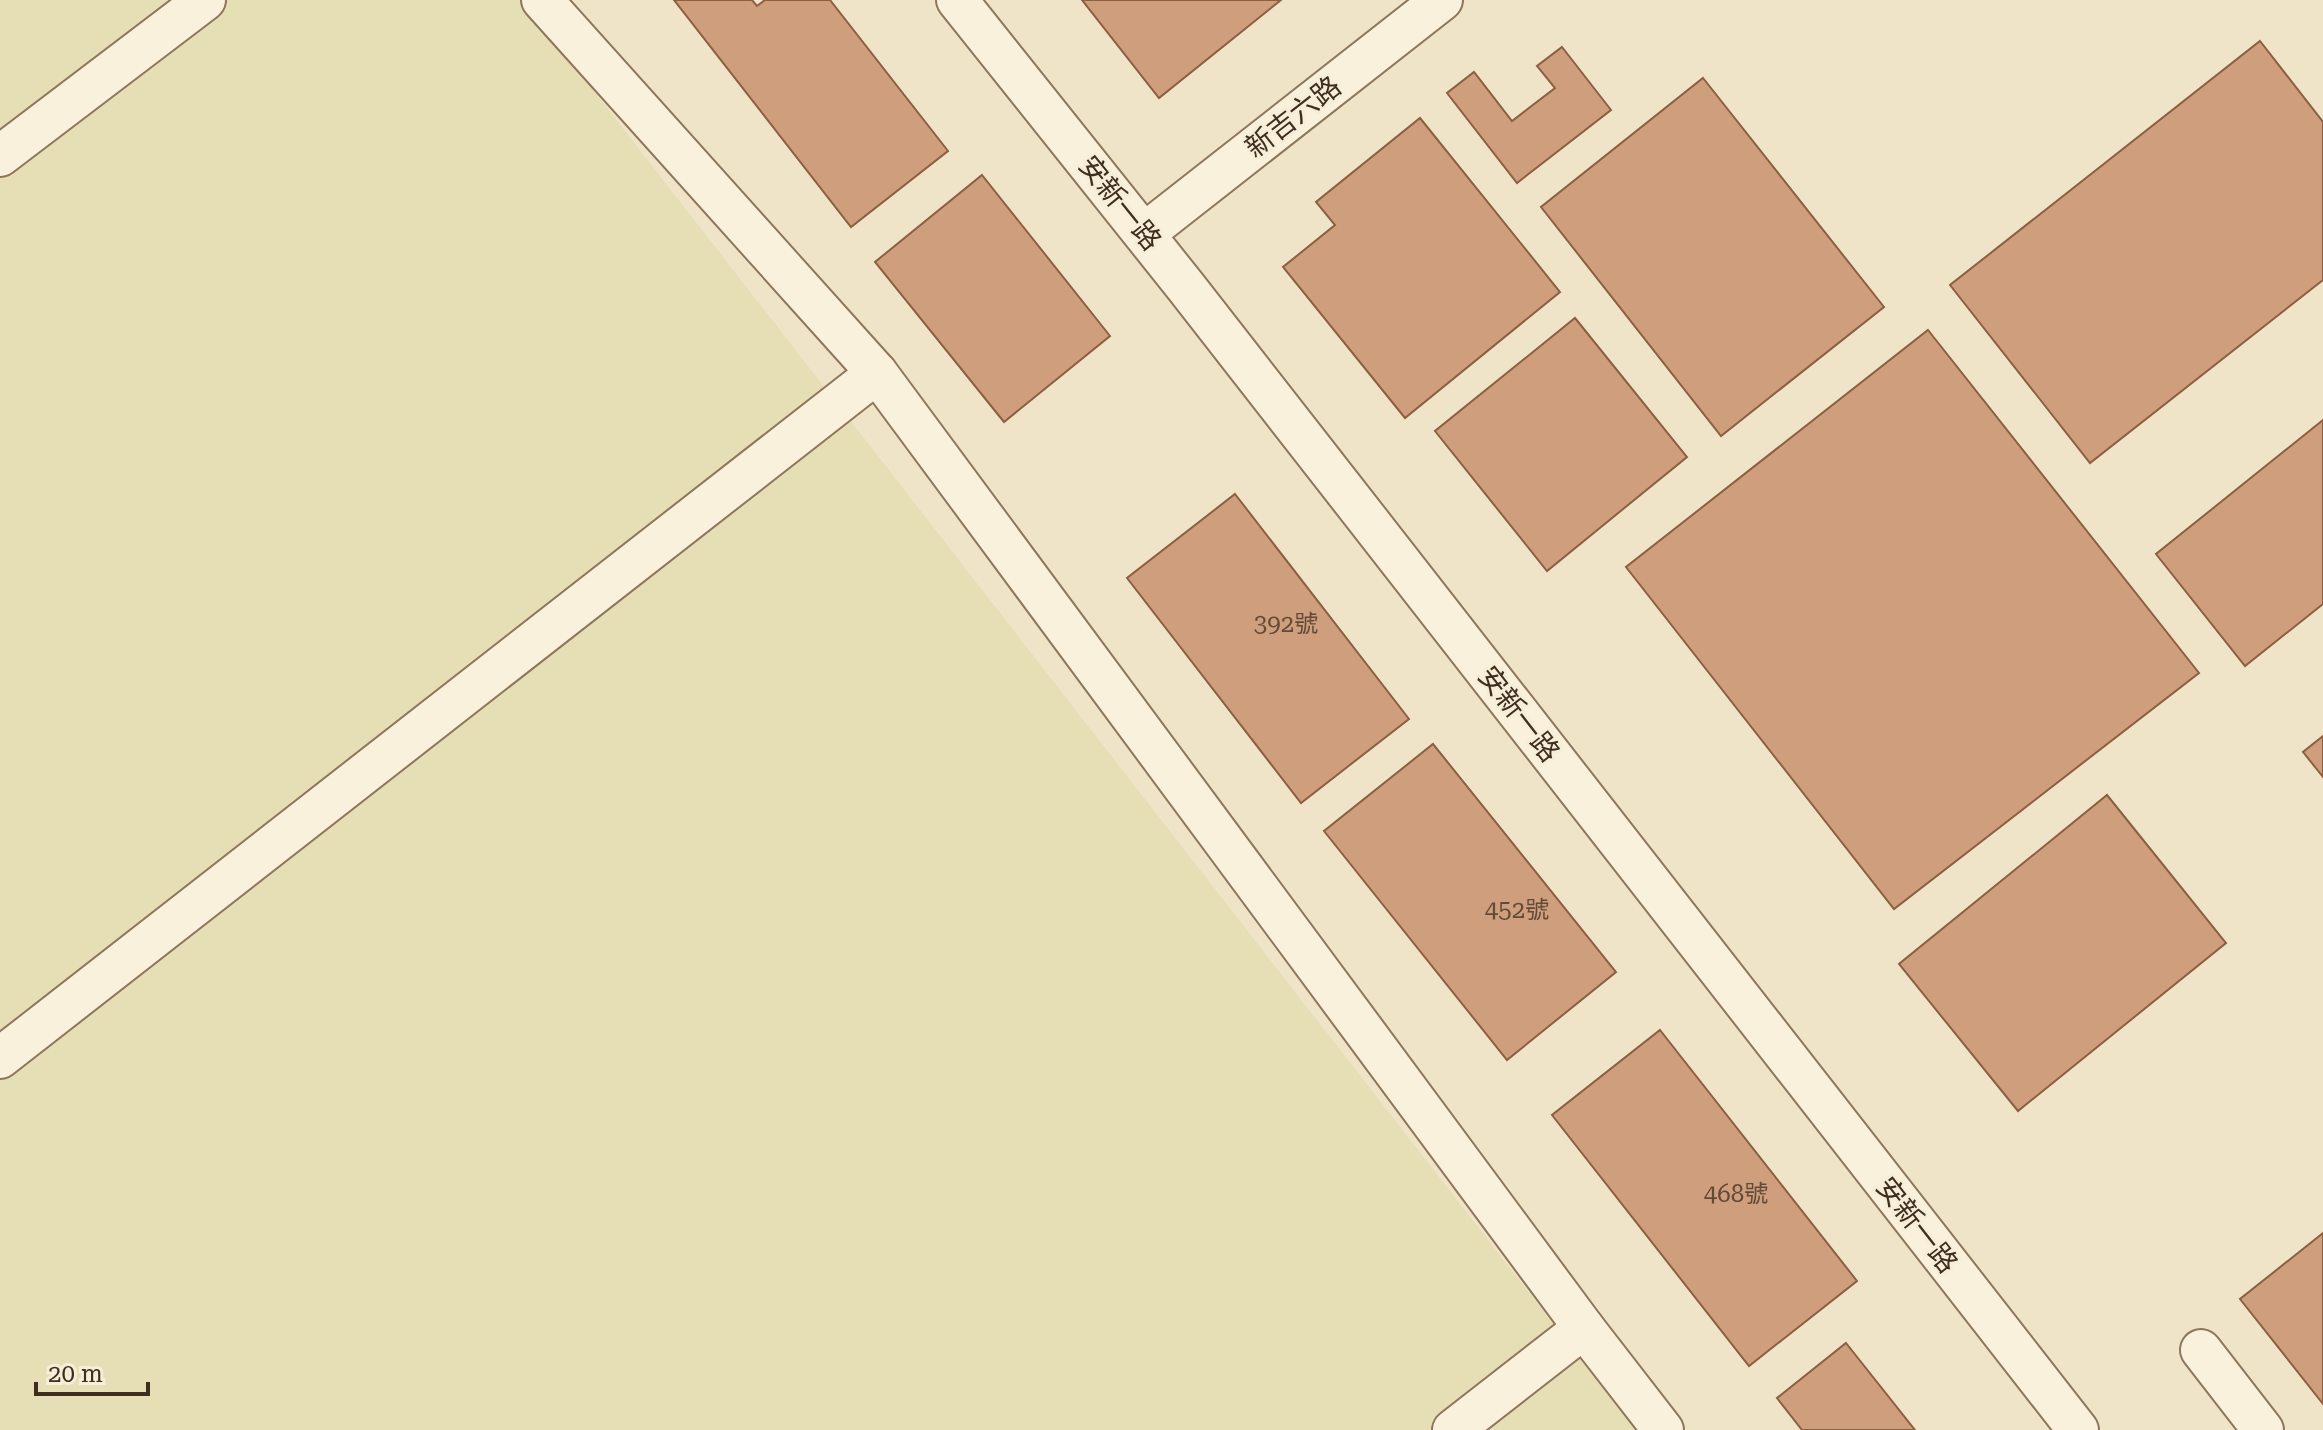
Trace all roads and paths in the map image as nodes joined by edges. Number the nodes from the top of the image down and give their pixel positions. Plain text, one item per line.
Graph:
1 (205, 0) edge
2 (542, 0) edge
3 (957, 0) edge
4 (1442, 0) edge
5 (0, 156) edge
6 (1145, 233) junction
7 (877, 373) junction
8 (0, 1058) edge
9 (1584, 1328) junction
10 (2201, 1350) dead end
11 (1453, 1430) edge
12 (1663, 1430) edge
13 (2078, 1430) edge
14 (2263, 1430) edge

1 - 5 street
2 - 7 street
3 - 6 street, 安新一路
4 - 6 street, 新吉六路
6 - 13 street, 安新一路
7 - 8 street
7 - 9 street
9 - 11 street
9 - 12 street
10 - 14 street

